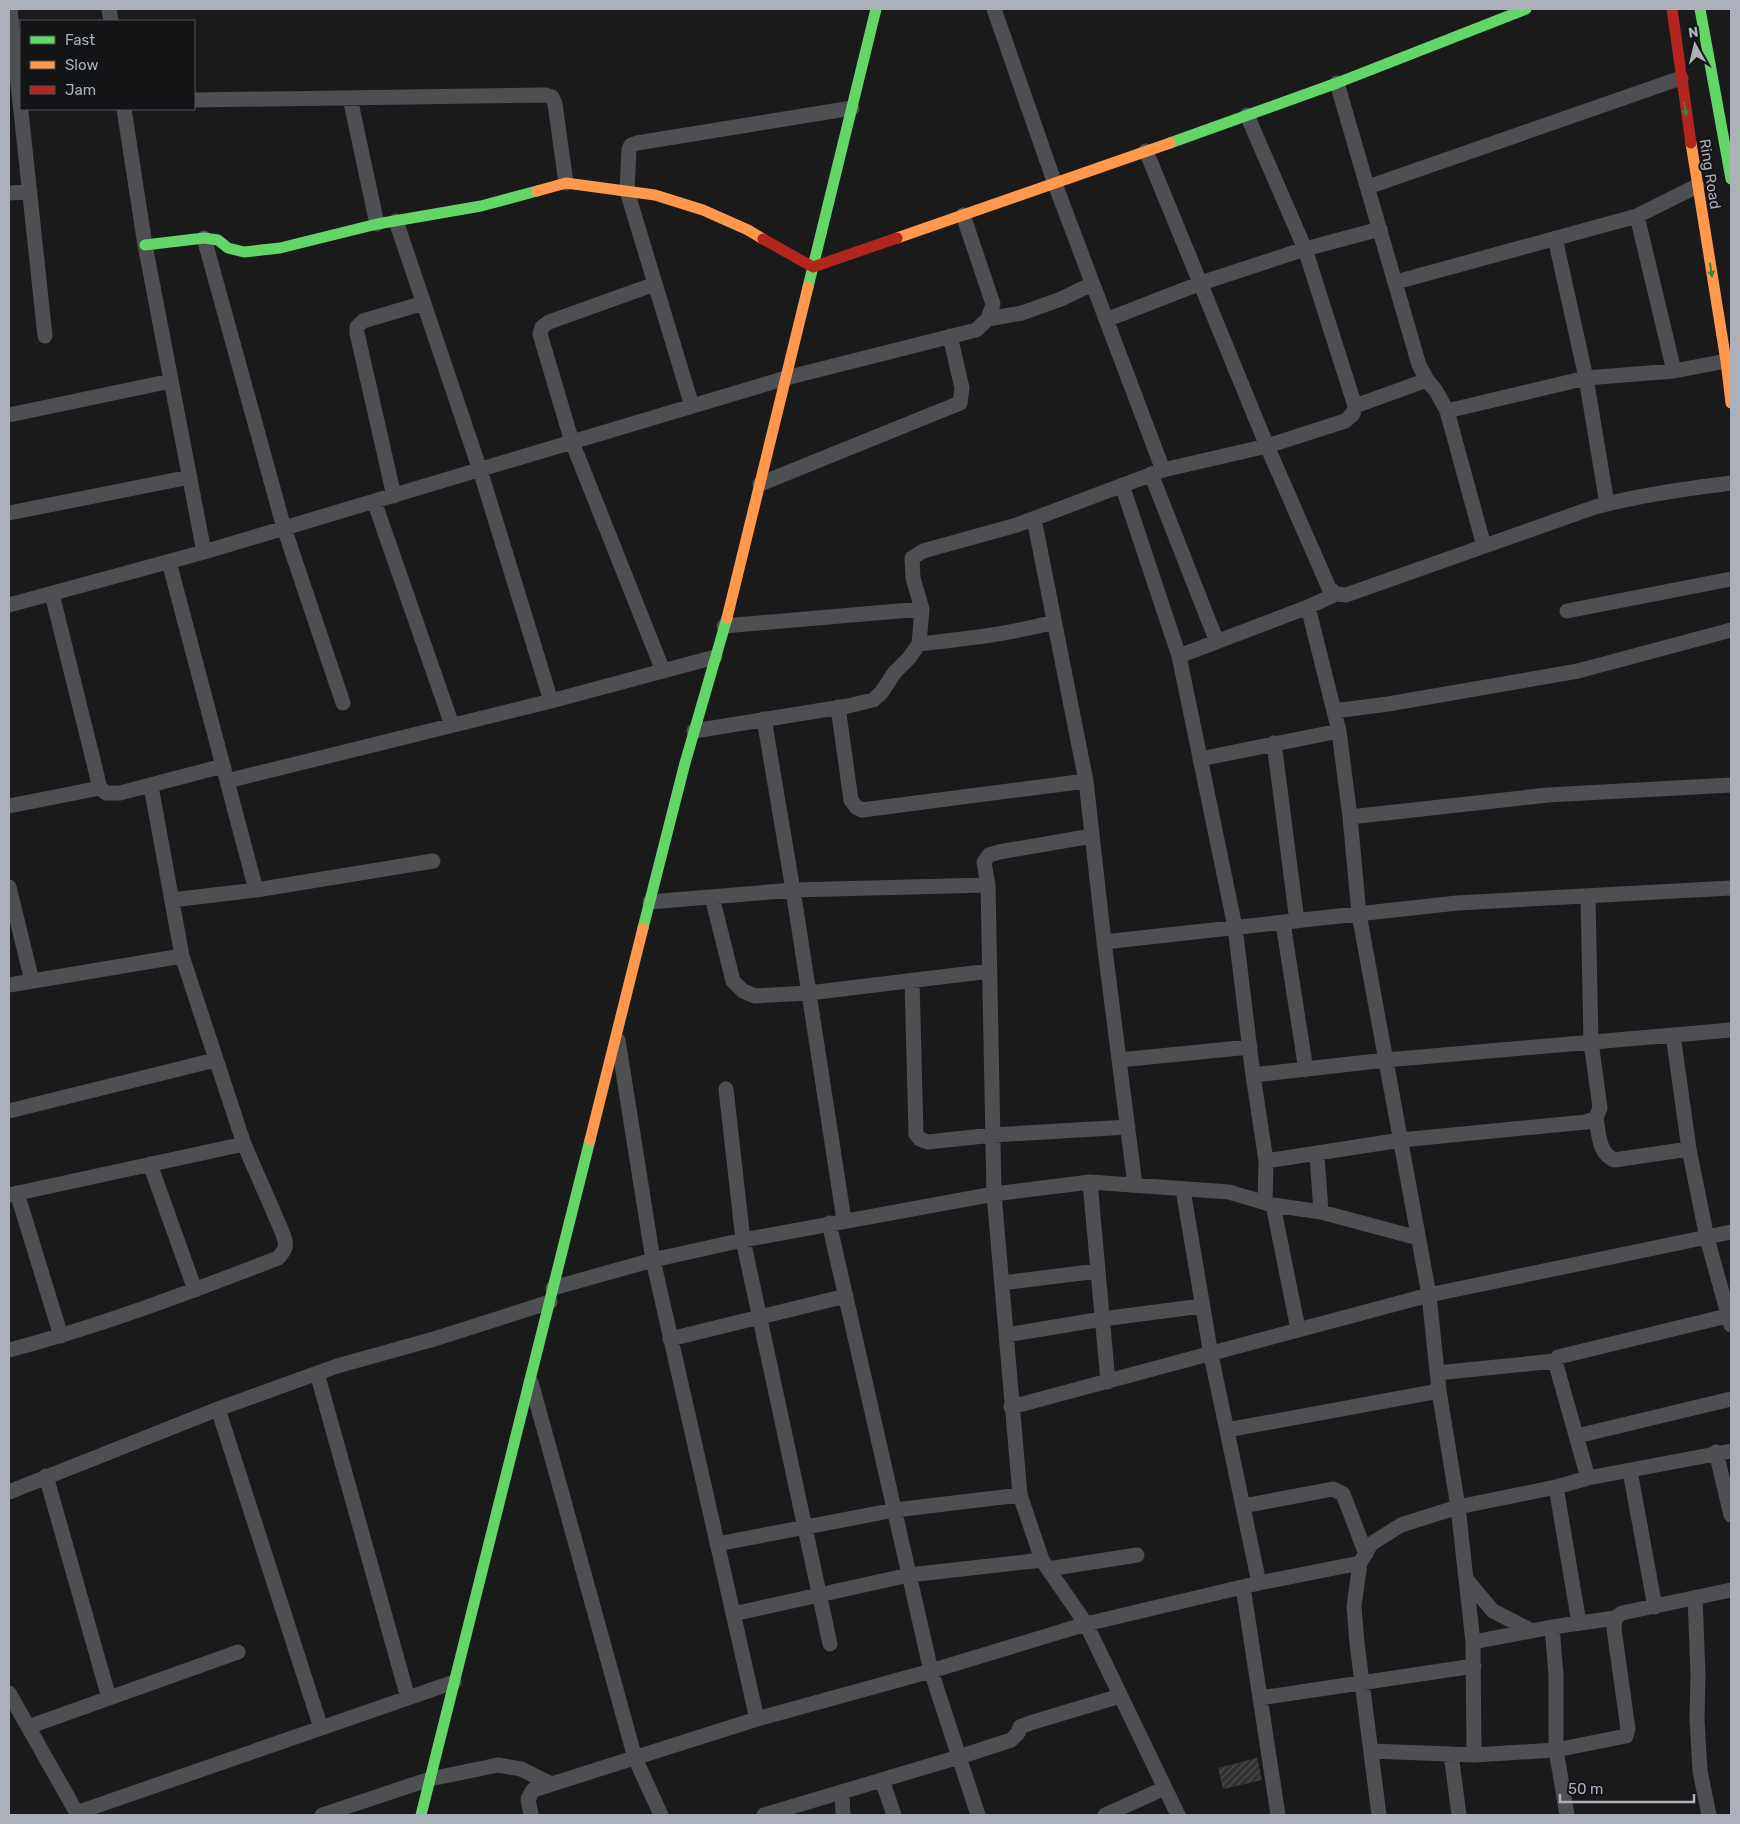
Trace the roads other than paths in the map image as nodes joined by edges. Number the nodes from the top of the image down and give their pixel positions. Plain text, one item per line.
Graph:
1 (10, 9) edge
2 (876, 9) edge
3 (994, 9) edge
4 (1526, 9) edge
5 (1672, 9) edge
6 (1700, 9) edge
7 (1681, 78) junction
8 (1337, 83) junction
9 (350, 98) junction
10 (20, 100) edge
11 (195, 100) edge
12 (1731, 100) edge
13 (1716, 101) junction
14 (852, 108) junction
15 (21, 110) edge
16 (124, 110) edge
17 (1247, 115) junction
18 (1146, 151) junction
19 (1731, 179) edge
20 (566, 183) junction
21 (1055, 184) junction
22 (1697, 186) junction
23 (1368, 187) junction
24 (627, 191) junction
25 (30, 192) junction
26 (9, 193) edge
27 (963, 215) junction
28 (1637, 216) junction
29 (396, 221) junction
30 (377, 224) junction
31 (1380, 229) junction
32 (204, 238) junction
33 (1556, 238) junction
34 (145, 246) junction
35 (1305, 249) junction
36 (813, 267) junction
37 (1396, 282) junction
38 (1201, 283) junction
39 (655, 284) junction
40 (1092, 284) junction
41 (424, 302) junction
42 (988, 319) junction
43 (1106, 320) junction
44 (45, 336) dead end
45 (950, 336) junction
46 (1726, 361) junction
47 (1674, 371) junction
48 (786, 378) junction
49 (1586, 378) junction
50 (1427, 380) junction
51 (171, 381) junction
52 (1731, 403) edge
53 (692, 406) junction
54 (1355, 406) junction
55 (1447, 411) junction
56 (9, 415) edge
57 (572, 442) junction
58 (1267, 446) junction
59 (480, 470) junction
60 (1157, 472) junction
61 (190, 477) junction
62 (1731, 483) edge
63 (760, 484) junction
64 (1122, 485) junction
65 (394, 496) junction
66 (374, 501) junction
67 (1607, 504) junction
68 (9, 513) edge
69 (1034, 520) junction
70 (284, 528) junction
71 (1484, 546) junction
72 (204, 552) junction
73 (169, 562) junction
74 (1731, 579) edge
75 (52, 594) junction
76 (1336, 594) junction
77 (9, 605) edge
78 (1308, 607) junction
79 (922, 609) junction
80 (1567, 611) dead end
81 (1054, 622) junction
82 (724, 626) junction
83 (1731, 630) edge
84 (1217, 642) junction
85 (919, 644) junction
86 (1179, 656) junction
87 (715, 657) junction
88 (663, 671) junction
89 (551, 701) junction
90 (343, 703) dead end
91 (838, 707) junction
92 (1334, 711) junction
93 (764, 719) junction
94 (452, 725) junction
95 (694, 731) junction
96 (1339, 731) junction
97 (1274, 743) junction
98 (1200, 759) junction
99 (225, 773) junction
100 (1086, 781) junction
101 (1731, 785) edge
102 (151, 786) junction
103 (100, 788) junction
104 (9, 806) edge
105 (1350, 817) junction
106 (1092, 836) junction
107 (433, 861) dead end
108 (988, 885) junction
109 (9, 887) edge
110 (1731, 888) edge
111 (256, 890) junction
112 (793, 890) junction
113 (1588, 896) junction
114 (712, 897) junction
115 (172, 900) junction
116 (650, 902) junction
117 (1359, 914) junction
118 (1290, 922) junction
119 (1235, 927) junction
120 (1104, 942) junction
121 (182, 956) junction
122 (990, 971) junction
123 (912, 980) junction
124 (32, 981) junction
125 (9, 985) edge
126 (809, 993) junction
127 (1731, 1030) edge
128 (617, 1033) junction
129 (1673, 1036) junction
130 (1591, 1042) junction
131 (1250, 1047) junction
132 (215, 1060) junction
133 (1119, 1060) junction
134 (1386, 1060) junction
135 (1306, 1070) junction
136 (1253, 1076) junction
137 (726, 1090) dead end
138 (9, 1111) edge
139 (1596, 1118) junction
140 (1128, 1127) junction
141 (993, 1135) junction
142 (1401, 1140) junction
143 (244, 1144) junction
144 (1689, 1149) junction
145 (1317, 1155) junction
146 (1266, 1161) junction
147 (150, 1164) junction
148 (1090, 1182) junction
149 (1135, 1185) junction
150 (1183, 1190) junction
151 (13, 1194) edge
152 (994, 1194) junction
153 (1269, 1204) junction
154 (1321, 1212) junction
155 (836, 1222) junction
156 (1731, 1232) edge
157 (1418, 1238) junction
158 (1707, 1238) junction
159 (743, 1240) junction
160 (653, 1260) junction
161 (1098, 1271) junction
162 (1002, 1283) junction
163 (195, 1290) junction
164 (551, 1295) junction
165 (846, 1296) junction
166 (1429, 1296) junction
167 (1202, 1306) junction
168 (760, 1318) junction
169 (1102, 1319) junction
170 (1730, 1319) edge
171 (1298, 1329) junction
172 (1006, 1335) junction
173 (61, 1336) junction
174 (670, 1339) junction
175 (9, 1350) edge
176 (1211, 1355) junction
177 (1555, 1361) junction
178 (317, 1373) junction
179 (1437, 1373) junction
180 (531, 1379) junction
181 (1108, 1382) junction
182 (1439, 1391) junction
183 (1731, 1399) edge
184 (1012, 1407) junction
185 (218, 1409) junction
186 (1227, 1430) junction
187 (1577, 1436) junction
188 (1724, 1451) edge
189 (1630, 1471) junction
190 (46, 1476) junction
191 (1588, 1478) junction
192 (1556, 1487) junction
193 (9, 1492) edge
194 (1020, 1495) junction
195 (1243, 1506) junction
196 (1458, 1507) junction
197 (895, 1510) junction
198 (1731, 1515) edge
199 (805, 1527) junction
200 (717, 1544) junction
201 (1137, 1555) dead end
202 (1363, 1558) junction
203 (1045, 1564) junction
204 (909, 1575) junction
205 (1466, 1579) junction
206 (1259, 1583) junction
207 (1243, 1587) junction
208 (1731, 1590) edge
209 (819, 1595) junction
210 (1695, 1598) junction
211 (1655, 1607) junction
212 (733, 1614) junction
213 (1615, 1618) junction
214 (1579, 1623) junction
215 (1086, 1624) junction
216 (1552, 1627) junction
217 (1532, 1631) junction
218 (1473, 1642) junction
219 (830, 1644) dead end
220 (238, 1652) dead end
221 (1474, 1666) junction
222 (931, 1671) junction
223 (1362, 1681) junction
224 (454, 1682) junction
225 (9, 1694) edge
226 (1120, 1696) junction
227 (109, 1698) junction
228 (408, 1698) junction
229 (1260, 1698) junction
230 (756, 1719) junction
231 (28, 1727) junction
232 (322, 1728) junction
233 (1556, 1750) junction
234 (1371, 1751) junction
235 (1451, 1754) junction
236 (1474, 1755) junction
237 (959, 1757) junction
238 (635, 1758) junction
239 (430, 1779) junction
240 (882, 1780) junction
241 (551, 1784) junction
242 (1165, 1788) junction
243 (842, 1792) junction
244 (77, 1814) edge
245 (322, 1815) edge
246 (421, 1815) edge
247 (531, 1815) edge
248 (661, 1815) edge
249 (764, 1815) edge
250 (843, 1815) edge
251 (894, 1815) edge
252 (978, 1815) edge
253 (1105, 1815) edge
254 (1178, 1815) edge
255 (1278, 1815) edge
256 (1379, 1815) edge
257 (1459, 1815) edge
258 (1566, 1815) edge
259 (1710, 1815) edge

1 - 10 street
2 - 14 street
3 - 21 street
4 - 8 street
5 - 7 street, Ring Road
6 - 13 street, Ring Road
7 -> 22 street, Ring Road
7 - 23 street
8 - 17 street
8 - 23 street
9 - 11 street
9 - 20 street
9 - 30 street
12 - 13 street
13 - 19 street, Ring Road
14 - 24 street
14 - 36 street
15 - 25 street
16 - 34 street
17 - 18 street
17 - 35 street
18 - 21 street
18 - 38 street
20 - 24 street
20 - 29 street
21 - 27 street
21 - 40 street
22 - 28 street
22 -> 46 street, Ring Road
23 - 31 street
24 - 36 street
24 - 39 street
25 - 26 street
25 - 44 street
27 - 36 street
27 - 42 street
28 - 33 street
28 - 47 street
29 - 30 street
29 - 41 street
30 - 32 street
31 - 35 street
31 - 37 street
32 - 34 street
32 - 70 street
33 - 37 street
33 - 49 street
34 - 51 street
35 - 38 street
35 - 54 street
36 - 48 street
37 - 50 street
38 - 43 street
38 - 58 street
39 - 53 street
39 - 57 street
40 - 42 street
40 - 43 street
41 - 59 street
41 - 65 street
42 - 45 street
43 - 60 street
45 - 48 street
45 - 63 street
46 - 47 street
46 - 52 street, Ring Road
47 - 49 street
48 - 53 street
48 - 63 street
49 - 55 street
49 - 67 street
50 - 54 street
50 - 55 street
51 - 56 street
51 - 61 street
53 - 57 street
54 - 58 street
55 - 71 street
57 - 59 street
57 - 88 street
58 - 60 street
58 - 76 street
59 - 65 street
59 - 89 street
60 - 64 street
60 - 84 street
61 - 68 street
61 - 72 street
62 - 67 street
63 - 82 street
64 - 69 street
64 - 86 street
65 - 66 street
66 - 70 street
66 - 94 street
67 - 71 street
69 - 79 street
69 - 81 street
70 - 72 street
70 - 90 street
71 - 76 street
72 - 73 street
73 - 75 street
73 - 99 street
74 - 80 street
75 - 77 street
75 - 103 street
76 - 78 street
78 - 84 street
78 - 92 street
79 - 82 street
79 - 85 street
81 - 85 street
81 - 100 street
82 - 87 street
83 - 92 street
84 - 86 street
85 - 91 street
86 - 98 street
87 - 88 street
87 - 95 street
88 - 89 street
89 - 94 street
91 - 93 street
91 - 100 street
92 - 96 street
93 - 95 street
93 - 112 street
94 - 99 street
95 - 116 street
96 - 97 street
96 - 105 street
97 - 98 street
97 - 118 street
98 - 119 street
99 - 102 street
99 - 111 street
100 - 106 street
101 - 105 street
102 - 103 street
102 - 115 street
103 - 104 street
105 - 117 street
106 - 108 street
106 - 120 street
107 - 111 street
108 - 112 street
108 - 122 street
109 - 124 street
110 - 113 street
111 - 115 street
112 - 114 street
112 - 126 street
113 - 117 street
113 - 130 street
114 - 116 street
114 - 126 street
115 - 121 street
116 - 128 street
117 - 118 street
117 - 134 street
118 - 119 street
118 - 135 street
119 - 120 street
119 - 131 street
120 - 133 street
121 - 124 street
121 - 132 street
122 - 123 street
122 - 141 street
123 - 126 street
123 - 141 street
124 - 125 street
126 - 155 street
127 - 129 street
128 - 160 street
128 - 164 street
129 - 130 street
129 - 144 street
130 - 134 street
130 - 139 street
131 - 133 street
131 - 136 street
132 - 138 street
132 - 143 street
133 - 140 street
134 - 135 street
134 - 142 street
135 - 136 street
136 - 146 street
137 - 159 street
139 - 142 street
139 - 144 street
140 - 141 street
140 - 149 street
141 - 152 street
142 - 145 street
142 - 157 street
143 - 147 street
143 - 163 street
144 - 158 street
145 - 146 street
145 - 154 street
146 - 153 street
147 - 151 street
147 - 163 street
148 - 149 street
148 - 152 street
148 - 161 street
149 - 150 street
150 - 153 street
150 - 167 street
151 - 173 street
152 - 155 street
152 - 162 street
153 - 154 street
153 - 171 street
154 - 157 street
155 - 159 street
155 - 165 street
156 - 158 street
157 - 166 street
158 - 166 street
158 - 170 street
159 - 160 street
159 - 168 street
160 - 164 street
160 - 174 street
161 - 162 street
161 - 169 street
162 - 172 street
163 - 173 street
164 - 178 street
164 - 180 street
165 - 168 street
165 - 197 street
166 - 171 street
166 - 179 street
167 - 169 street
167 - 176 street
168 - 174 street
168 - 199 street
169 - 172 street
169 - 181 street
170 - 177 street
171 - 176 street
172 - 184 street
173 - 175 street
174 - 200 street
176 - 181 street
176 - 186 street
177 - 179 street
177 - 187 street
178 - 185 street
178 - 228 street
179 - 182 street
180 - 224 street
180 - 238 street
181 - 184 street
182 - 186 street
182 - 196 street
183 - 187 street
184 - 194 street
185 - 190 street
185 - 232 street
186 - 195 street
187 - 191 street
188 - 189 street
188 - 198 street
189 - 191 street
189 - 211 street
190 - 193 street
190 - 227 street
191 - 192 street
192 - 196 street
192 - 214 street
194 - 197 street
194 - 203 street
195 - 202 street
195 - 206 street
196 - 202 street
196 - 205 street
197 - 199 street
197 - 204 street
199 - 200 street
199 - 209 street
200 - 212 street
201 - 203 street
202 - 206 street
202 - 223 street
203 - 204 street
203 - 215 street
204 - 209 street
204 - 222 street
205 - 217 street
205 - 218 street
206 - 207 street
207 - 215 street
207 - 229 street
208 - 210 street
209 - 212 street
209 - 219 street
210 - 211 street
210 - 259 street
211 - 213 street
212 - 230 street
213 - 214 street
213 - 233 street
214 - 216 street
215 - 222 street
215 - 226 street
216 - 217 street
216 - 233 street
217 - 218 street
218 - 221 street
220 - 227 street
221 - 223 street
221 - 236 street
222 - 230 street
222 - 237 street
223 - 229 street
223 - 234 street
224 - 228 street
224 - 239 street
225 - 231 street
226 - 237 street
226 - 242 street
227 - 231 street
228 - 232 street
229 - 255 street
230 - 238 street
231 - 244 street
232 - 244 street
233 - 236 street
233 - 258 street
234 - 235 street
234 - 256 street
235 - 236 street
235 - 257 street
237 - 240 street
237 - 252 street
238 - 241 street
238 - 248 street
239 - 241 street
239 - 245 street
239 - 246 street
240 - 243 street
240 - 251 street
241 - 247 street
242 - 253 street
242 - 254 street
243 - 249 street
243 - 250 street

